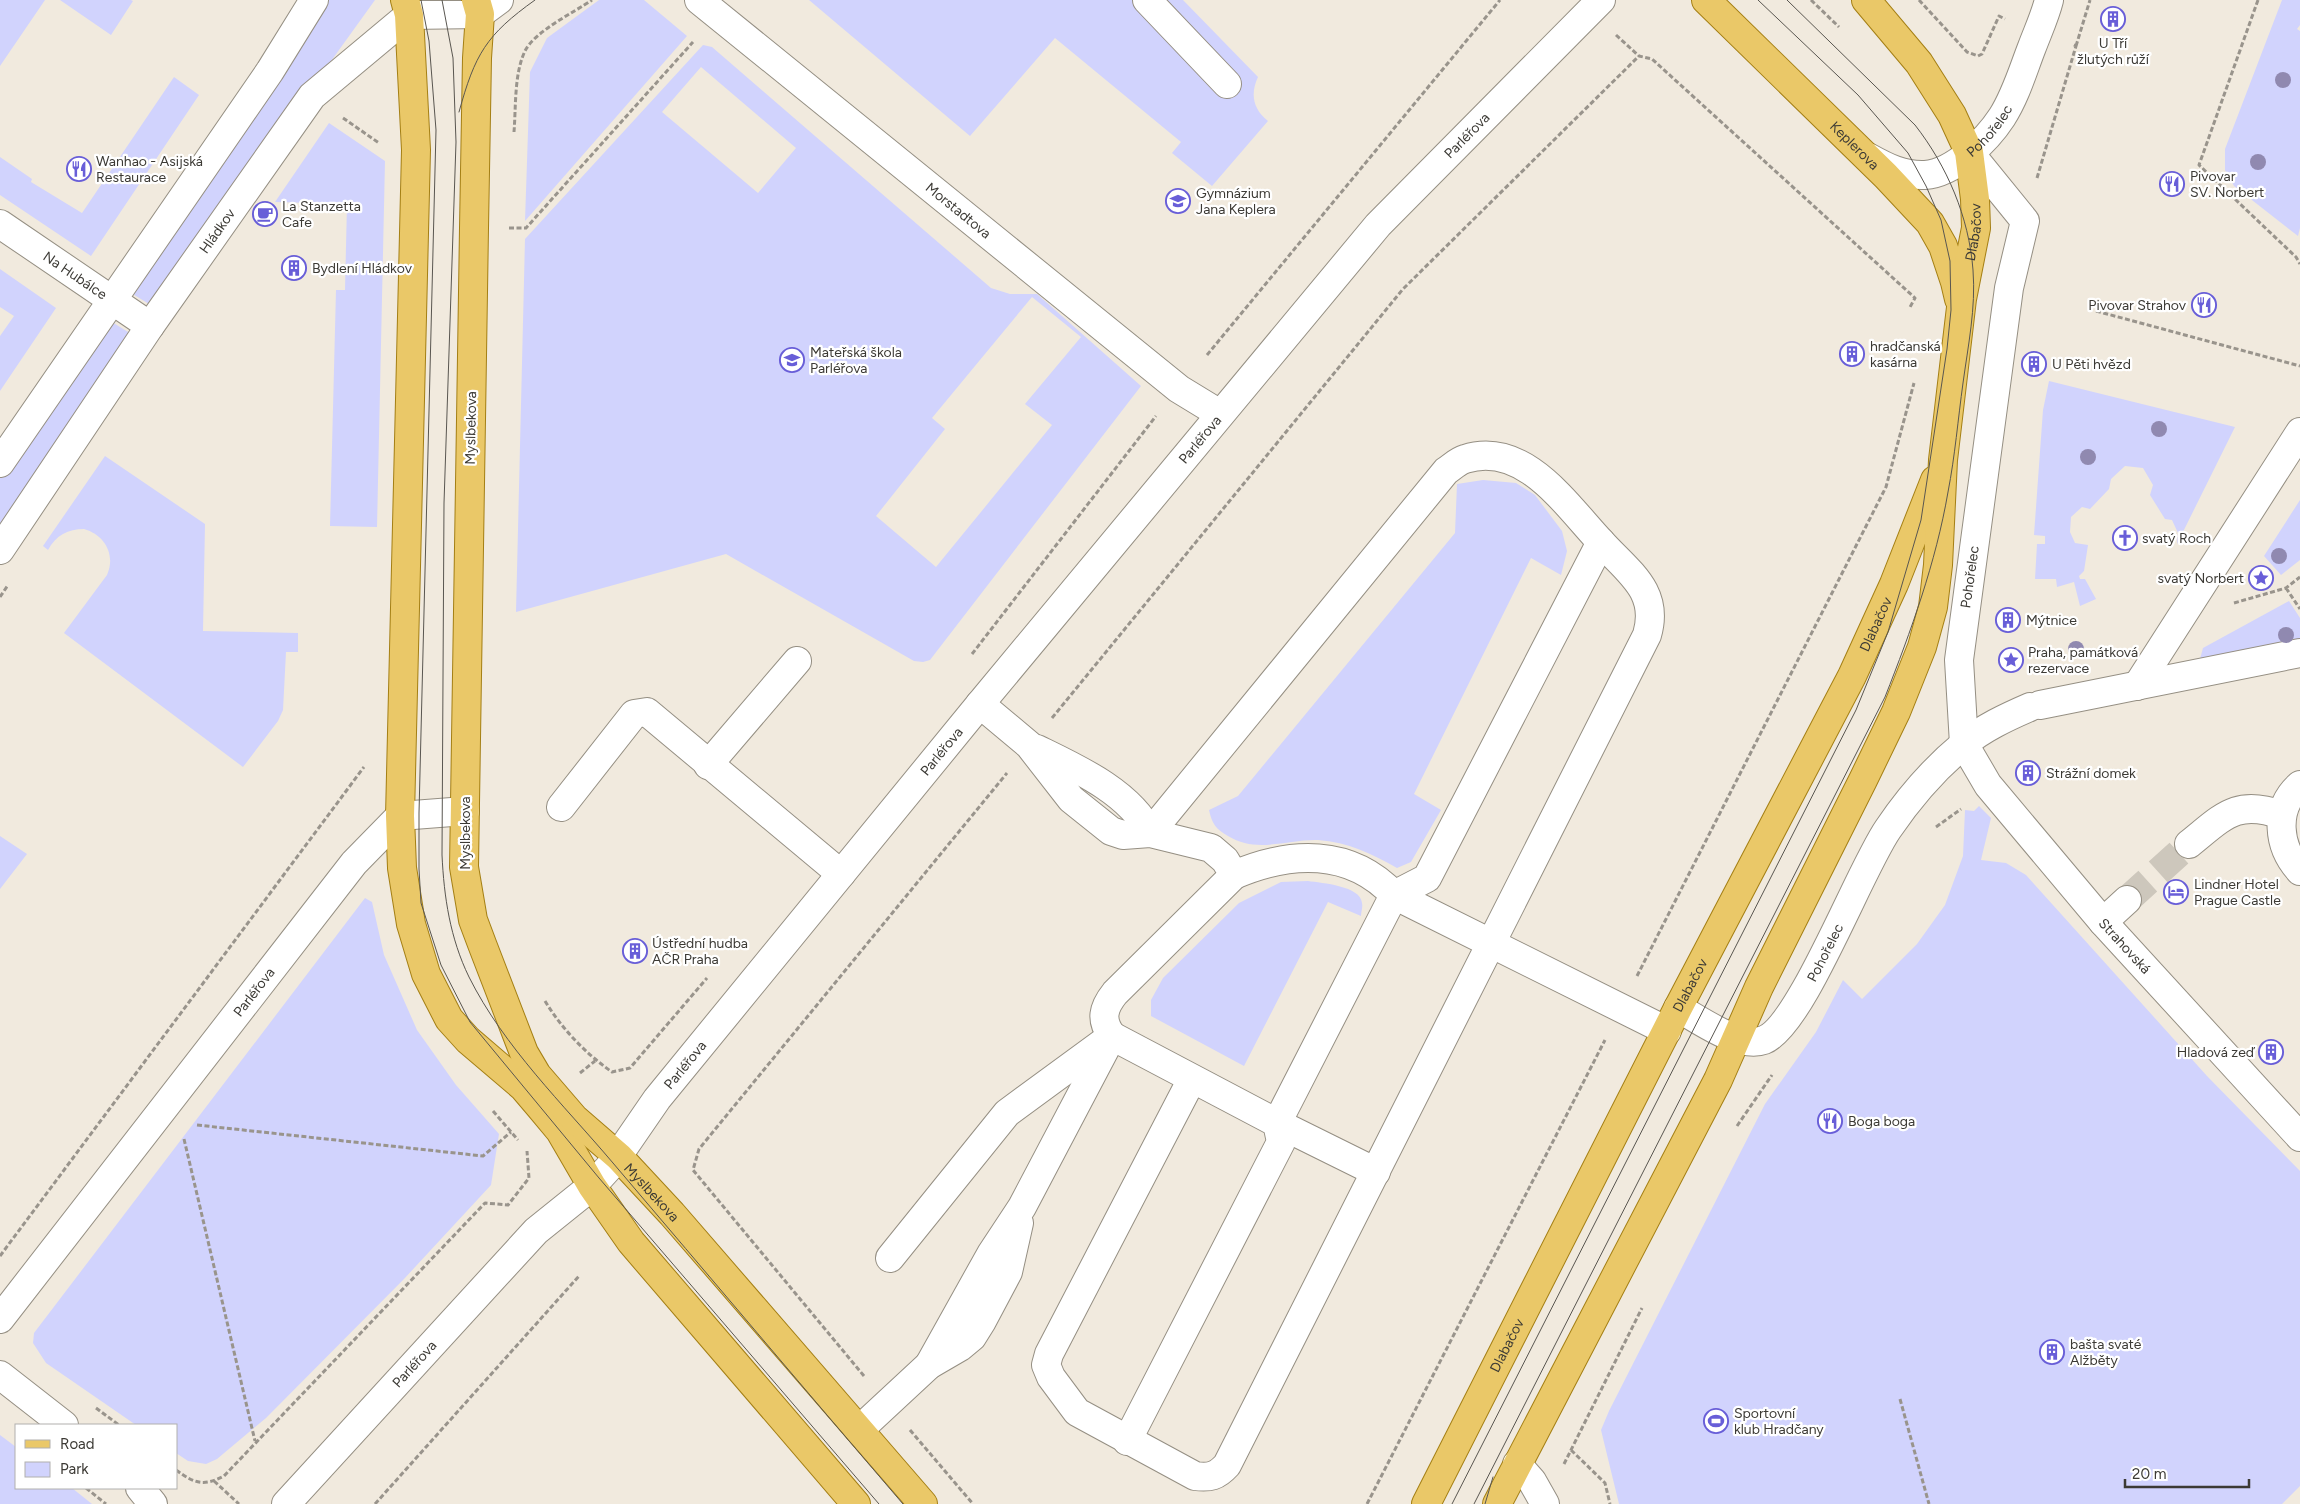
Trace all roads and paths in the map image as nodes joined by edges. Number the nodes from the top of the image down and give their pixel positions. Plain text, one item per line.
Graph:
1 (314, 0) edge
2 (592, 0) edge
3 (700, 0) edge
4 (1147, 0) edge
5 (1500, 0) edge
6 (1601, 0) edge
7 (1706, 0) edge
8 (1866, 0) edge
9 (1919, 0) edge
10 (2049, 0) edge
11 (2090, 0) edge
12 (2258, 0) edge
13 (485, 5) edge
14 (407, 8) edge
15 (2009, 21) dead end
16 (1610, 29) dead end
17 (693, 42) dead end
18 (2069, 43) dead end
19 (2076, 46) junction
20 (1639, 56) junction
21 (1227, 84) dead end
22 (337, 114) dead end
23 (514, 134) dead end
24 (384, 146) dead end
25 (1969, 152) junction
26 (1866, 156) junction
27 (506, 219) dead end
28 (2026, 221) junction
29 (0, 224) edge
30 (2300, 264) edge
31 (112, 300) junction
32 (1909, 309) dead end
33 (2096, 310) dead end
34 (1961, 316) junction
35 (150, 326) junction
36 (1207, 355) dead end
37 (2300, 366) edge
38 (1916, 376) dead end
39 (1160, 412) dead end
40 (1220, 414) junction
41 (2300, 432) edge
42 (1943, 460) junction
43 (0, 463) edge
44 (1601, 542) junction
45 (0, 550) edge
46 (2300, 577) edge
47 (11, 581) dead end
48 (2286, 588) junction
49 (0, 597) edge
50 (2300, 609) edge
51 (2181, 618) junction
52 (2300, 652) edge
53 (971, 655) dead end
54 (797, 661) dead end
55 (2137, 686) junction
56 (980, 704) junction
57 (1964, 744) junction
58 (1029, 745) junction
59 (365, 765) dead end
60 (708, 765) junction
61 (2300, 785) edge
62 (561, 807) dead end
63 (465, 811) junction
64 (2282, 815) junction
65 (400, 816) junction
66 (1150, 833) junction
67 (2189, 844) tunnel mouth
68 (2300, 871) edge
69 (841, 874) junction
70 (1234, 875) junction
71 (1394, 895) junction
72 (2128, 900) tunnel mouth
73 (2104, 922) junction
74 (1492, 944) junction
75 (712, 972) dead end
76 (544, 999) dead end
77 (1621, 1008) junction
78 (1672, 1020) junction
79 (1112, 1036) junction
80 (1736, 1039) junction
81 (1777, 1070) dead end
82 (1192, 1078) junction
83 (488, 1105) dead end
84 (1277, 1123) junction
85 (194, 1125) dead end
86 (1735, 1130) dead end
87 (182, 1132) dead end
88 (511, 1132) junction
89 (2300, 1137) edge
90 (619, 1157) junction
91 (1376, 1172) junction
92 (592, 1186) junction
93 (0, 1256) edge
94 (890, 1258) dead end
95 (579, 1276) dead end
96 (1646, 1301) dead end
97 (0, 1319) edge
98 (0, 1375) edge
99 (1900, 1399) dead end
100 (90, 1404) dead end
101 (887, 1404) junction
102 (63, 1424) edge
103 (119, 1424) edge
104 (859, 1430) junction
105 (255, 1441) junction
106 (1127, 1441) junction
107 (1571, 1450) junction
108 (1517, 1464) junction
109 (1561, 1468) dead end
110 (178, 1471) edge
111 (214, 1481) junction
112 (87, 1489) edge
113 (141, 1489) edge
114 (1545, 1502) edge
115 (106, 1504) edge
116 (153, 1504) edge
117 (239, 1504) edge
118 (286, 1504) edge
119 (375, 1504) edge
120 (856, 1504) edge
121 (923, 1504) edge
122 (974, 1504) edge
123 (1367, 1504) edge
124 (1426, 1504) edge
125 (1497, 1504) edge
126 (1610, 1504) edge
127 (1929, 1504) edge

1 - 31 street
2 - 23 path
3 - 40 street, Morstadtova
4 - 21 street
5 - 36 path
6 - 40 street, Parléřova
7 - 26 main road, Keplerova
8 - 25 main road
9 - 15 path
10 - 25 street, Pohořelec
11 - 19 path
12 - 30 path
13 - 14 street
13 - 63 main road, Myslbekova
14 - 35 street, Hládkov
14 - 65 main road
16 - 20 path
17 - 27 path
18 - 19 path
19 - 28 path
20 - 32 path
20 - 58 path
22 - 24 path
25 - 26 street
25 - 28 street, Pohořelec
25 - 34 main road, Dlabačov
26 - 34 main road, Keplerova
28 - 57 street, Pohořelec
29 - 31 street, Na Hubálce
31 - 35 street, Na Hubálce
31 - 43 street
33 - 37 path
34 - 42 main road, Dlabačov
35 - 45 street, Hládkov
38 - 77 path
39 - 53 path
40 - 56 street, Parléřova
41 - 51 street
42 - 78 main road, Dlabačov
42 - 80 main road, Dlabačov
44 - 66 street
44 - 71 street
44 - 74 street
46 - 48 path
47 - 49 path
48 - 50 path
48 - 51 path
51 - 55 street
52 - 55 street
54 - 60 street
55 - 57 street
56 - 58 street
56 - 69 street, Parléřova
57 - 73 street, Strahovská
57 - 80 street, Pohořelec
58 - 66 street
58 - 101 path
59 - 93 path
60 - 62 street
60 - 69 street
61 - 64 street
63 - 65 street
63 - 90 main road, Myslbekova
64 - 67 street
64 - 68 street
65 - 92 main road
65 - 97 street, Parléřova
66 - 70 street
69 - 90 street, Parléřova
70 - 71 street, Pohořelec
70 - 79 street
71 - 74 street, Pohořelec
71 - 84 street
72 - 73 street
73 - 89 street, Strahovská
74 - 77 street, Pohořelec
74 - 91 street
75 - 76 path
77 - 78 street, Pohořelec
77 - 123 path
78 - 80 street, Pohořelec
78 - 124 main road, Dlabačov
79 - 82 street
79 - 94 street
79 - 101 street
80 - 108 main road, Dlabačov
81 - 86 path
82 - 84 street
82 - 106 street
83 - 88 path
84 - 91 street
84 - 106 street
85 - 88 path
87 - 105 path
88 - 105 path
90 - 92 street, Parléřova
90 - 104 main road, Myslbekova
91 - 106 street
92 - 118 street, Parléřova
92 - 120 main road
95 - 119 path
96 - 107 path
98 - 102 street
99 - 127 path
100 - 103 path
101 - 104 street
101 - 122 path
104 - 121 main road, Myslbekova
105 - 111 path
107 - 109 path
107 - 126 path
108 - 114 street
108 - 125 main road, Dlabačov
110 - 111 path
111 - 117 path
112 - 115 path
113 - 116 street

